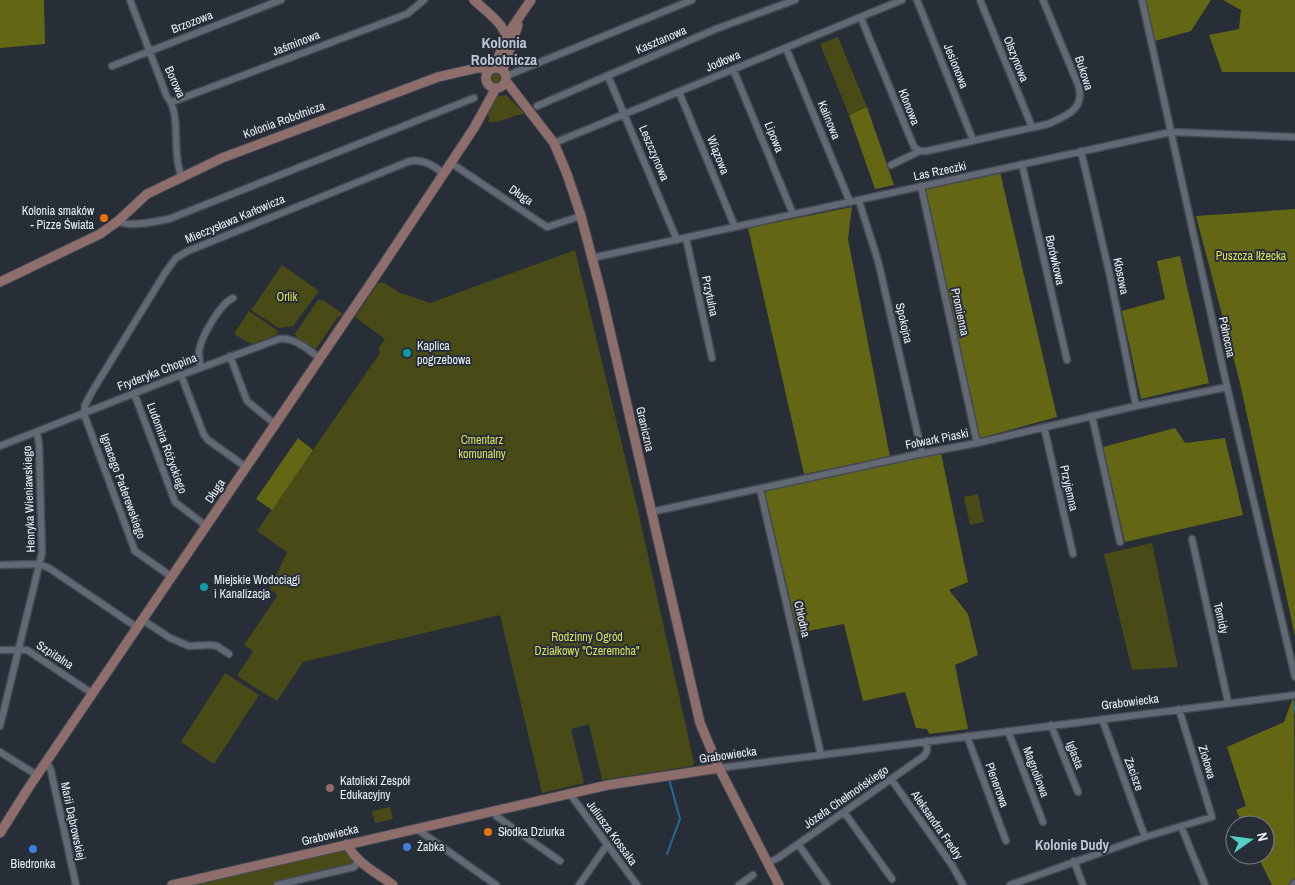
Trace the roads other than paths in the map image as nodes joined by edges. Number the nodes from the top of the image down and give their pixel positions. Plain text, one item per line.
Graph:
1 (130, 0) edge
2 (281, 0) edge
3 (424, 0) edge
4 (531, 0) edge
5 (692, 0) edge
6 (795, 0) edge
7 (902, 0) edge
8 (917, 0) edge
9 (980, 0) edge
10 (1043, 0) edge
11 (1142, 0) edge
12 (522, 13) junction
13 (861, 18) junction
14 (515, 23) junction
15 (500, 24) junction
16 (507, 42) junction
17 (786, 48) junction
18 (150, 50) junction
19 (112, 66) dead end
20 (733, 69) junction
21 (608, 76) junction
22 (497, 78) junction
23 (679, 92) junction
24 (474, 98) dead end
25 (172, 102) junction
26 (537, 106) dead end
27 (624, 114) junction
28 (1032, 127) junction
29 (1171, 132) junction
30 (1295, 137) edge
31 (973, 140) junction
32 (554, 144) junction
33 (920, 151) junction
34 (1080, 151) junction
35 (451, 164) junction
36 (1022, 164) junction
37 (891, 166) dead end
38 (444, 174) junction
39 (182, 177) junction
40 (921, 186) junction
41 (860, 200) junction
42 (850, 202) junction
43 (794, 214) junction
44 (580, 216) junction
45 (118, 220) junction
46 (735, 227) junction
47 (686, 238) junction
48 (677, 240) junction
49 (592, 258) junction
50 (0, 282) edge
51 (233, 298) dead end
52 (230, 356) junction
53 (319, 358) junction
54 (712, 358) dead end
55 (1067, 360) dead end
56 (200, 368) junction
57 (181, 375) junction
58 (1227, 387) junction
59 (134, 393) junction
60 (1136, 406) junction
61 (84, 414) junction
62 (1092, 416) junction
63 (275, 424) junction
64 (1044, 426) junction
65 (37, 432) junction
66 (977, 443) junction
67 (0, 446) edge
68 (922, 453) junction
69 (246, 467) junction
70 (760, 489) junction
71 (651, 512) junction
72 (206, 526) junction
73 (1192, 539) dead end
74 (1120, 542) dead end
75 (1073, 554) dead end
76 (40, 564) junction
77 (0, 565) edge
78 (172, 577) junction
79 (140, 624) junction
80 (0, 650) edge
81 (19, 650) junction
82 (229, 654) dead end
83 (1295, 677) edge
84 (93, 694) junction
85 (1295, 695) edge
86 (1228, 702) junction
87 (1179, 709) junction
88 (1102, 718) junction
89 (1051, 725) junction
90 (0, 726) edge
91 (1008, 731) junction
92 (968, 736) junction
93 (927, 741) junction
94 (0, 752) edge
95 (821, 755) junction
96 (47, 762) junction
97 (719, 768) junction
98 (38, 775) junction
99 (891, 779) junction
100 (1078, 792) dead end
101 (570, 794) junction
102 (494, 811) junction
103 (844, 812) junction
104 (1043, 822) dead end
105 (1182, 826) junction
106 (419, 828) junction
107 (0, 833) edge
108 (1145, 837) junction
109 (1006, 841) dead end
110 (347, 844) junction
111 (798, 844) junction
112 (607, 845) junction
113 (359, 861) junction
114 (560, 861) dead end
115 (1074, 861) junction
116 (767, 863) junction
117 (753, 876) dead end
118 (892, 879) dead end
119 (299, 883) edge
120 (76, 885) edge
121 (172, 885) edge
122 (277, 885) edge
123 (393, 885) edge
124 (496, 885) edge
125 (579, 885) edge
126 (637, 885) edge
127 (739, 885) edge
128 (779, 885) edge
129 (827, 885) edge
130 (963, 885) edge
131 (1010, 885) edge
132 (1083, 885) edge
133 (1205, 885) edge

1 - 18 street, Borowa
2 - 18 street, Brzozowa
3 - 25 street, Jaśminowa
4 - 12 street, Długa
5 - 22 street, Kolonia Robotnicza
6 - 21 street, Kasztanowa
7 - 13 street, Jodłowa
8 - 31 street, Jesionowa
9 - 28 street, Olszynowa
10 - 28 street, Bukowa
11 - 29 street, Północna
12 - 14 street, Długa
12 - 16 street, Długa
13 - 17 street, Jodłowa
13 - 33 street, Klonowa
14 - 15 street
14 - 16 street, Długa
15 - 16 street
15 - 16 street
16 - 22 street, Długa
17 - 20 street, Jodłowa
17 - 42 street, Kalinowa
18 - 19 street, Brzozowa
18 - 25 street, Borowa
20 - 23 street, Jodłowa
20 - 43 street, Lipowa
21 - 26 street, Kasztanowa
21 - 27 street, Leszczynowa
22 - 32 street, Graniczna
22 - 35 street, Długa
22 - 39 street, Kolonia Robotnicza
23 - 27 street, Jodłowa
23 - 46 street, Wiązowa
24 - 45 street
25 - 39 street, Borowa
27 - 32 street, Jodłowa
27 - 48 street, Leszczynowa
28 - 31 street, Bukowa
29 - 30 street, Las Rzeczki
29 - 34 street, Las Rzeczki
29 - 58 street, Północna
31 - 33 street
32 - 44 street, Graniczna
33 - 37 street
34 - 36 street, Las Rzeczki
34 - 60 street, Kłosowa
35 - 38 street, Długa
35 - 44 street, Długa
36 - 40 street, Las Rzeczki
36 - 55 street, Borówkowa
38 - 53 street, Długa
38 - 61 street, Mieczysława Karłowicza
39 - 45 street, Kolonia Robotnicza
40 - 41 street, Las Rzeczki
40 - 66 street, Promienna
41 - 42 street, Las Rzeczki
41 - 68 street, Spokojna
42 - 43 street, Las Rzeczki
43 - 46 street, Las Rzeczki
44 - 49 street, Graniczna
45 - 50 street, Kolonia Robotnicza
46 - 47 street, Las Rzeczki
47 - 48 street, Las Rzeczki
47 - 54 street, Przytulna
48 - 49 street, Las Rzeczki
49 - 71 street, Graniczna
51 - 56 street
52 - 53 street, Fryderyka Chopina
52 - 56 street, Fryderyka Chopina
52 - 63 street
53 - 63 street, Długa
56 - 57 street, Fryderyka Chopina
57 - 59 street, Fryderyka Chopina
57 - 69 street
58 - 60 street, Folwark Piaski
58 - 83 street, Północna
59 - 61 street, Fryderyka Chopina
59 - 72 street, Ludomira Różyckiego
60 - 62 street, Folwark Piaski
61 - 65 street, Fryderyka Chopina
61 - 78 street, Ignacego Paderewskiego
62 - 64 street, Folwark Piaski
62 - 74 street
63 - 69 street, Długa
64 - 66 street, Folwark Piaski
64 - 75 street, Przyjemna
65 - 67 street, Fryderyka Chopina
65 - 76 street, Henryka Wieniawskiego
66 - 68 street, Folwark Piaski
68 - 70 street, Folwark Piaski
69 - 72 street, Długa
70 - 71 street, Folwark Piaski
70 - 95 street, Chłodna
71 - 97 street, Graniczna
72 - 78 street, Długa
73 - 86 street, Temidy
76 - 77 street, Henryka Wieniawskiego
76 - 79 street, Henryka Wieniawskiego
76 - 81 street, Henryka Wieniawskiego
78 - 79 street, Długa
79 - 82 street, Henryka Wieniawskiego
79 - 84 street, Długa
80 - 81 street, Szpitalna
81 - 84 street, Szpitalna
81 - 90 street, Henryka Wieniawskiego
84 - 96 street, Długa
85 - 86 street, Grabowiecka
86 - 87 street, Grabowiecka
87 - 88 street, Grabowiecka
87 - 105 street, Ziołowa
88 - 89 street, Grabowiecka
88 - 108 street, Zacisze
89 - 91 street, Grabowiecka
89 - 100 street, Iglasta
91 - 92 street, Grabowiecka
91 - 104 street, Magnoliowa
92 - 93 street, Grabowiecka
92 - 109 street, Plenerowa
93 - 95 street, Grabowiecka
93 - 99 street, Józefa Chełmońskiego
94 - 98 street
95 - 97 street, Grabowiecka
96 - 98 street, Długa
96 - 120 street, Marii Dąbrowskiej
97 - 101 street, Grabowiecka
97 - 116 street, Graniczna
98 - 107 street, Długa
99 - 103 street, Józefa Chełmońskiego
99 - 130 street, Aleksandra Fredry
101 - 102 street, Grabowiecka
101 - 112 street, Juliusza Kossaka
102 - 106 street, Grabowiecka
102 - 114 street
103 - 111 street, Józefa Chełmońskiego
103 - 118 street
105 - 108 street
105 - 133 street
106 - 110 street, Grabowiecka
106 - 124 street
108 - 115 street
110 - 113 street
110 - 121 street, Grabowiecka
111 - 116 street, Józefa Chełmońskiego
111 - 129 street
112 - 125 street
112 - 126 street, Juliusza Kossaka
113 - 119 street
113 - 123 street
115 - 131 street
115 - 132 street
116 - 128 street, Graniczna
117 - 127 street
119 - 122 street

